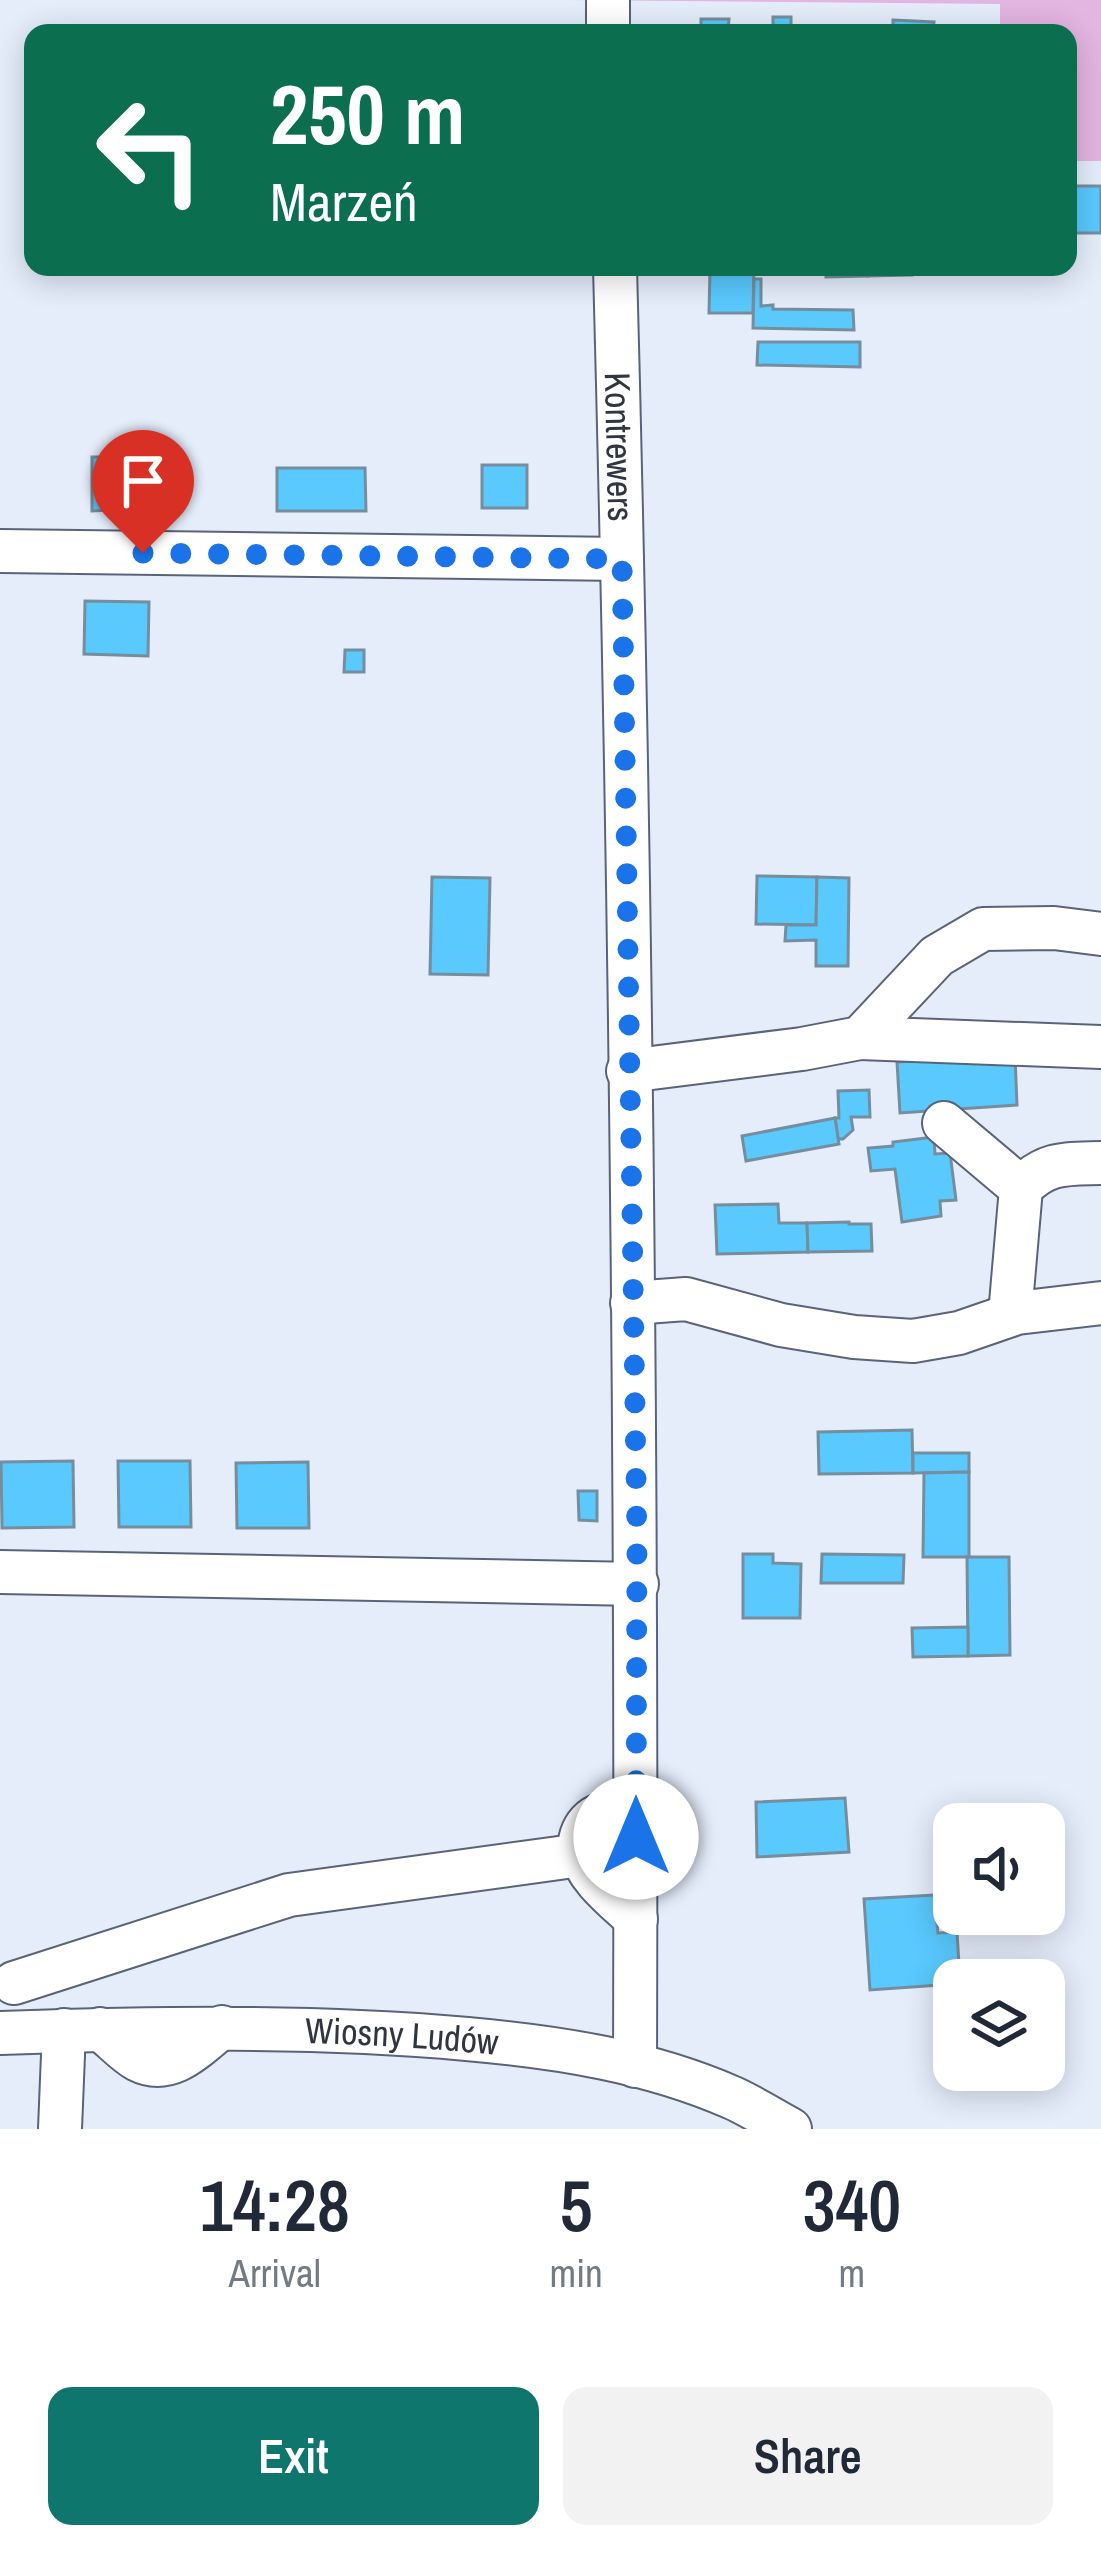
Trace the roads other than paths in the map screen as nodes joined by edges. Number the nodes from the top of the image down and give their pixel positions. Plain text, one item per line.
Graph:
1 (615, 276) edge
2 (0, 551) edge
3 (622, 559) junction
4 (1101, 934) edge
5 (860, 1038) junction
6 (1101, 1047) edge
7 (628, 1071) junction
8 (944, 1123) dead end
9 (1101, 1163) edge
10 (1021, 1188) junction
11 (632, 1303) junction
12 (1101, 1303) edge
13 (1010, 1315) junction
14 (0, 1572) edge
15 (637, 1585) junction
16 (636, 1837) junction
17 (581, 1855) junction
18 (636, 1919) junction
19 (7, 1983) edge
20 (50, 2031) edge
21 (635, 2066) junction
22 (60, 2129) edge
23 (790, 2129) edge

1 - 3 street, Kontrewers
2 - 3 street
3 - 7 street, Kontrewers
4 - 5 street
5 - 6 street
5 - 7 street
7 - 11 street, Kontrewers
8 - 10 street
9 - 10 street
10 - 13 street
11 - 13 street
11 - 15 street, Kontrewers
12 - 13 street
14 - 15 street
15 - 16 street, Kontrewers
16 - 17 street
16 - 18 street, Kontrewers
17 - 18 street
17 - 19 street
18 - 21 street, Kontrewers
19 - 20 street
20 - 21 street, Wiosny Ludów
20 - 22 street
21 - 23 street, Wiosny Ludów

